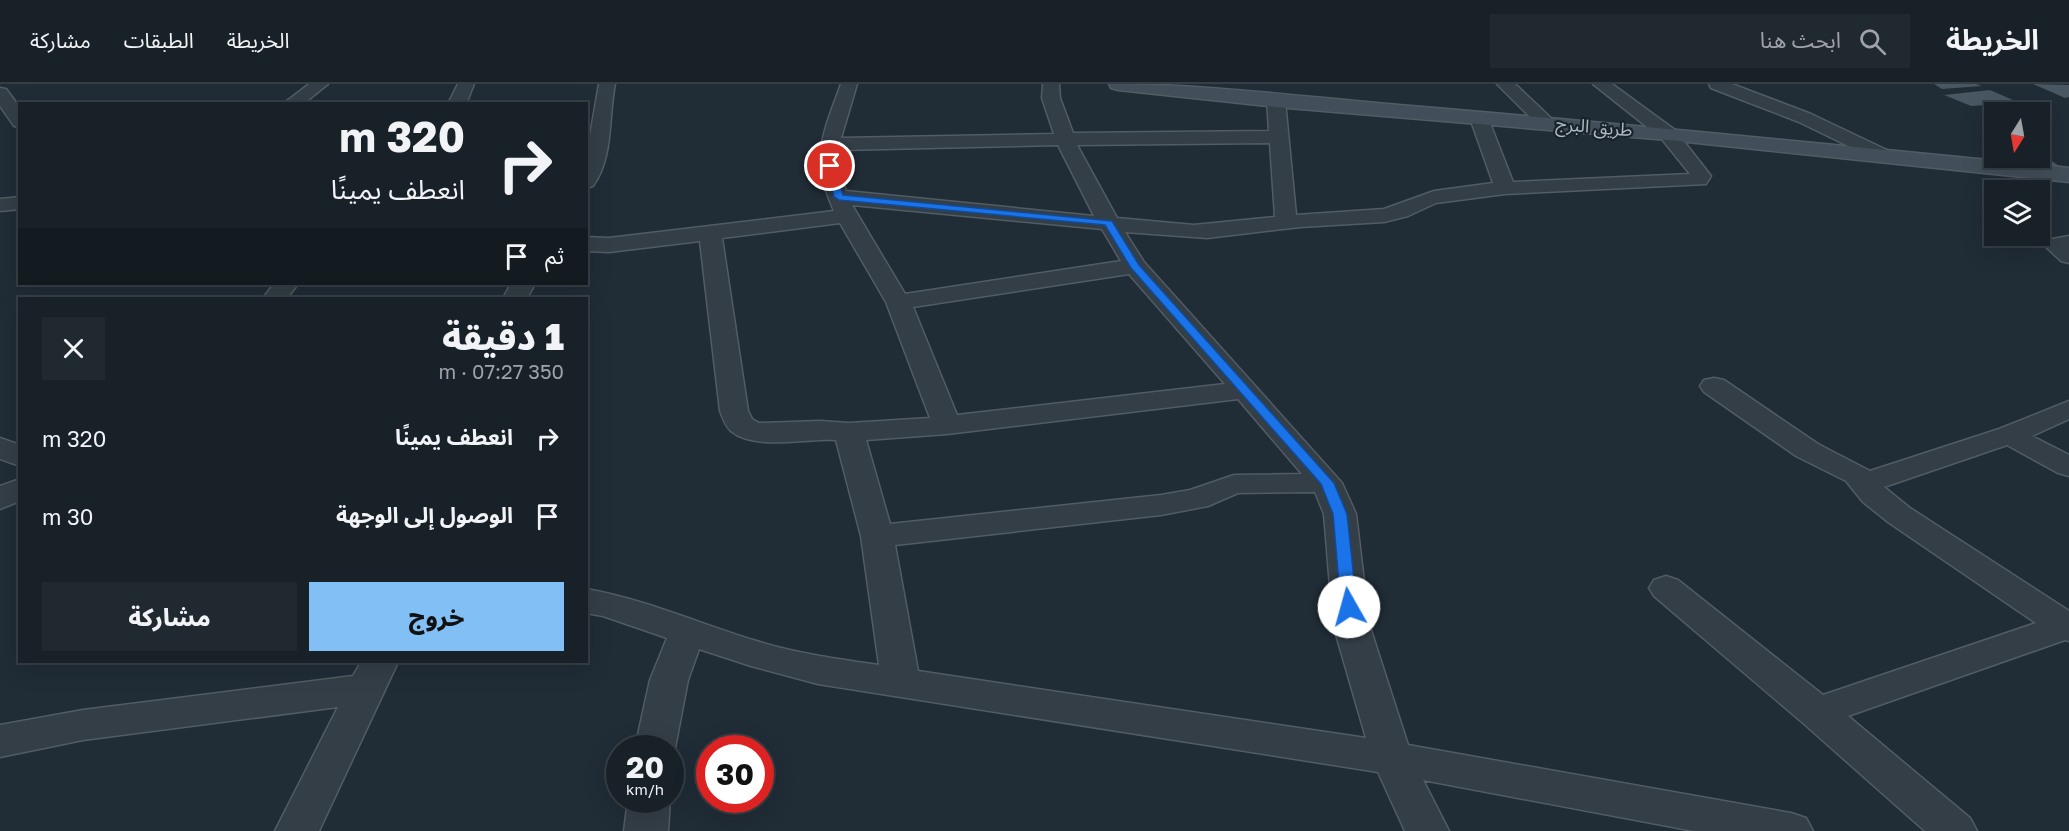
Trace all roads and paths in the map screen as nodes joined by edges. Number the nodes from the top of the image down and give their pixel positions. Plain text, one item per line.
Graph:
1 (321, 84) edge
2 (466, 84) edge
3 (607, 84) edge
4 (849, 84) edge
5 (1051, 84) edge
6 (1118, 84) edge
7 (1505, 84) edge
8 (1601, 84) edge
9 (1717, 84) edge
10 (1147, 86) edge
11 (1280, 92) edge
12 (0, 93) edge
13 (294, 102) edge
14 (458, 102) edge
15 (1479, 118) junction
16 (18, 119) edge
17 (593, 122) edge
18 (1546, 123) junction
19 (18, 128) edge
20 (0, 129) edge
21 (1668, 134) junction
22 (1279, 138) junction
23 (1066, 139) junction
24 (832, 144) junction
25 (1886, 157) junction
26 (589, 173) edge
27 (2069, 175) edge
28 (1505, 188) junction
29 (18, 203) edge
30 (0, 205) edge
31 (844, 207) junction
32 (1286, 222) junction
33 (1109, 223) junction
34 (710, 233) junction
35 (2069, 243) edge
36 (588, 244) edge
37 (2069, 256) edge
38 (1135, 266) junction
39 (285, 285) edge
40 (275, 297) edge
41 (898, 303) junction
42 (1714, 386) dead end
43 (1244, 390) junction
44 (2069, 409) edge
45 (947, 425) junction
46 (849, 432) junction
47 (2009, 435) junction
48 (0, 447) edge
49 (18, 456) edge
50 (2069, 467) edge
51 (1327, 483) junction
52 (1865, 483) junction
53 (18, 489) edge
54 (0, 498) edge
55 (877, 536) junction
56 (1666, 588) dead end
57 (588, 601) edge
58 (2067, 627) edge
59 (688, 631) junction
60 (373, 676) edge
61 (901, 683) junction
62 (1817, 712) junction
63 (658, 735) edge
64 (0, 741) edge
65 (1392, 758) junction
66 (648, 813) edge
67 (297, 831) edge
68 (646, 831) edge
69 (1427, 831) edge
70 (1791, 831) edge
71 (1955, 831) edge

1 - 13 street
2 - 14 street
3 - 17 street
4 - 24 street
5 - 23 street
6 - 10 street, طريق البرج
7 - 18 street
8 - 21 street
9 - 25 street
10 - 11 street, طريق البرج
11 - 15 street, طريق البرج
11 - 22 street
12 - 16 street
15 - 18 street, طريق البرج
15 - 28 street
17 - 26 street
18 - 21 street, طريق البرج
19 - 20 street
21 - 25 street, طريق البرج
21 - 28 street
22 - 23 street
22 - 32 street
23 - 24 street
23 - 33 street
24 - 31 street
25 - 27 street, طريق البرج
28 - 32 street
29 - 30 street
31 - 33 street
31 - 34 street
31 - 41 street
32 - 33 street
33 - 38 street
34 - 36 street
34 - 46 street
35 - 37 street
38 - 41 street
38 - 43 street
39 - 40 street
41 - 45 street
42 - 52 street
43 - 45 street
43 - 51 street
44 - 47 street
45 - 46 street
46 - 55 street
47 - 50 street
47 - 52 street
48 - 49 street
51 - 55 street
51 - 65 street
52 - 58 street
53 - 54 street
55 - 61 street
56 - 62 street
57 - 59 street
58 - 62 street
59 - 61 street
59 - 63 street
60 - 64 street
60 - 67 street
61 - 65 street
62 - 71 street
65 - 69 street
65 - 70 street
66 - 68 street

